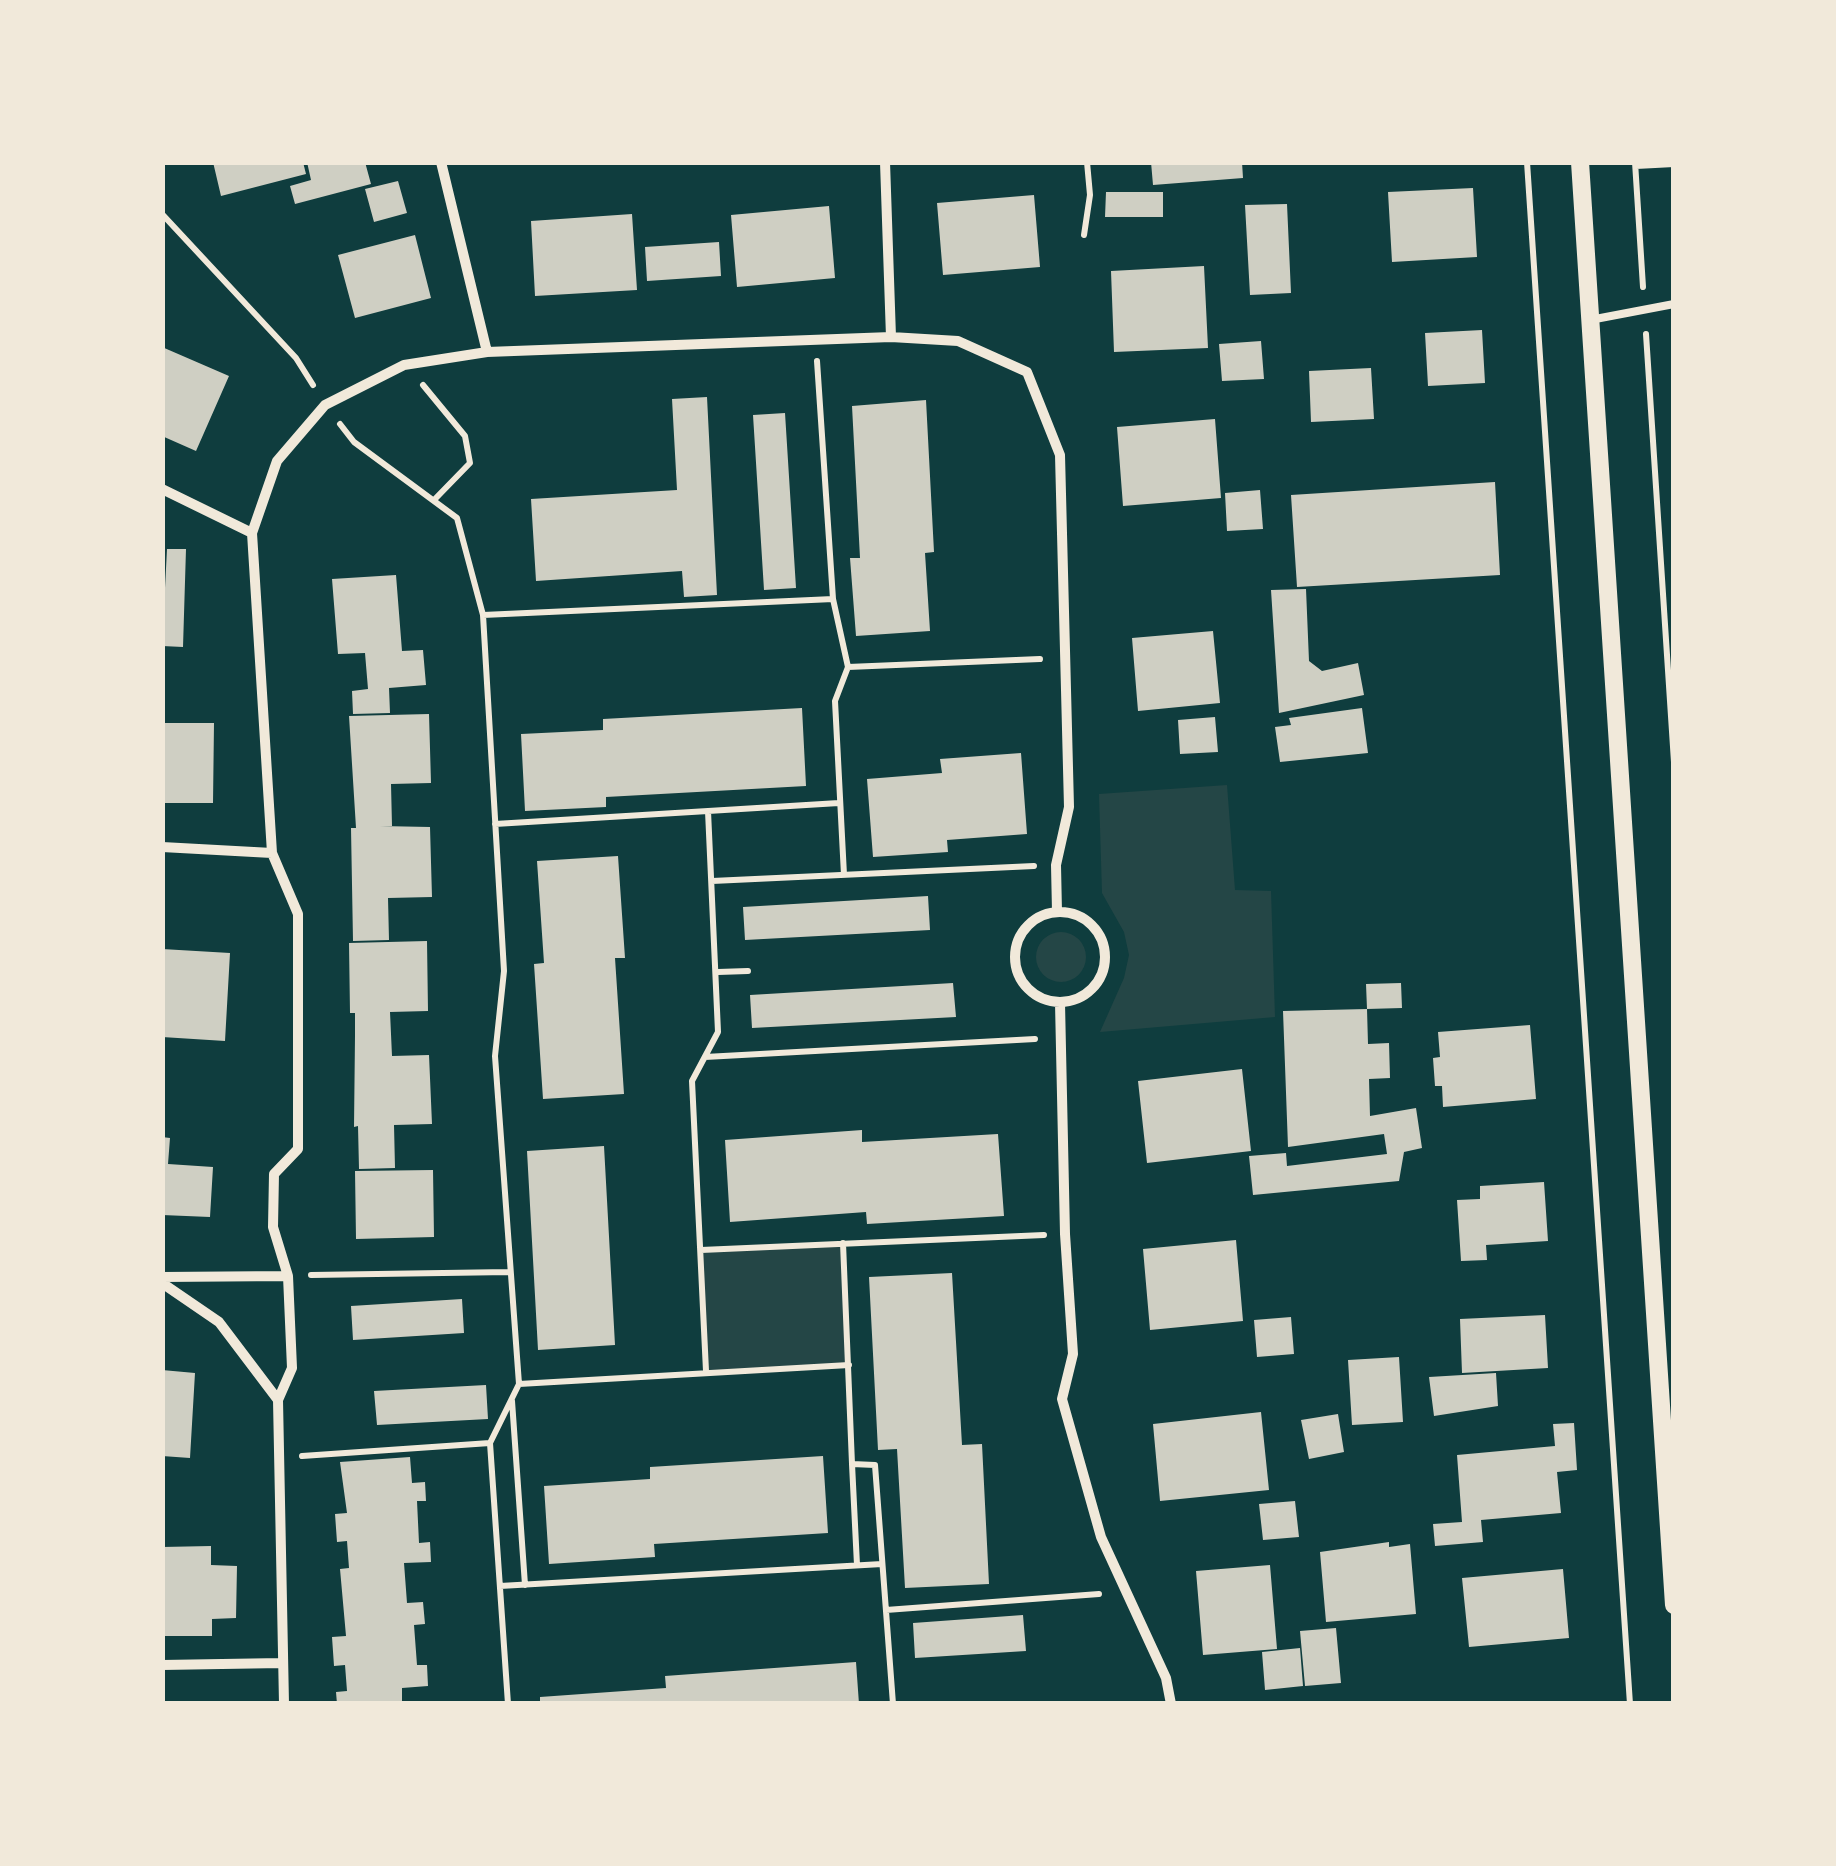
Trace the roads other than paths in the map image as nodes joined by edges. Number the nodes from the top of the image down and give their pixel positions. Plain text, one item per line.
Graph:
1 (441, 162) edge
2 (885, 162) edge
3 (1580, 162) edge
4 (1674, 304) edge
5 (1590, 320) junction
6 (891, 336) junction
7 (487, 352) junction
8 (162, 489) edge
9 (252, 533) junction
10 (162, 846) edge
11 (272, 853) junction
12 (1057, 912) junction
13 (1060, 1003) junction
14 (288, 1276) junction
15 (162, 1280) edge
16 (278, 1400) junction
17 (1674, 1605) edge
18 (282, 1664) junction
19 (162, 1665) edge
20 (284, 1704) edge
21 (1171, 1704) edge

1 - 7 street
2 - 6 street
3 - 5 street
4 - 5 lane
5 - 17 street
6 - 7 street
6 - 12 street
7 - 9 street
8 - 9 street
9 - 11 street
10 - 11 street
11 - 14 street
12 - 13 street
12 - 13 street
13 - 21 street
14 - 15 street
14 - 16 street
15 - 16 street
16 - 18 street
18 - 19 street
18 - 20 street

